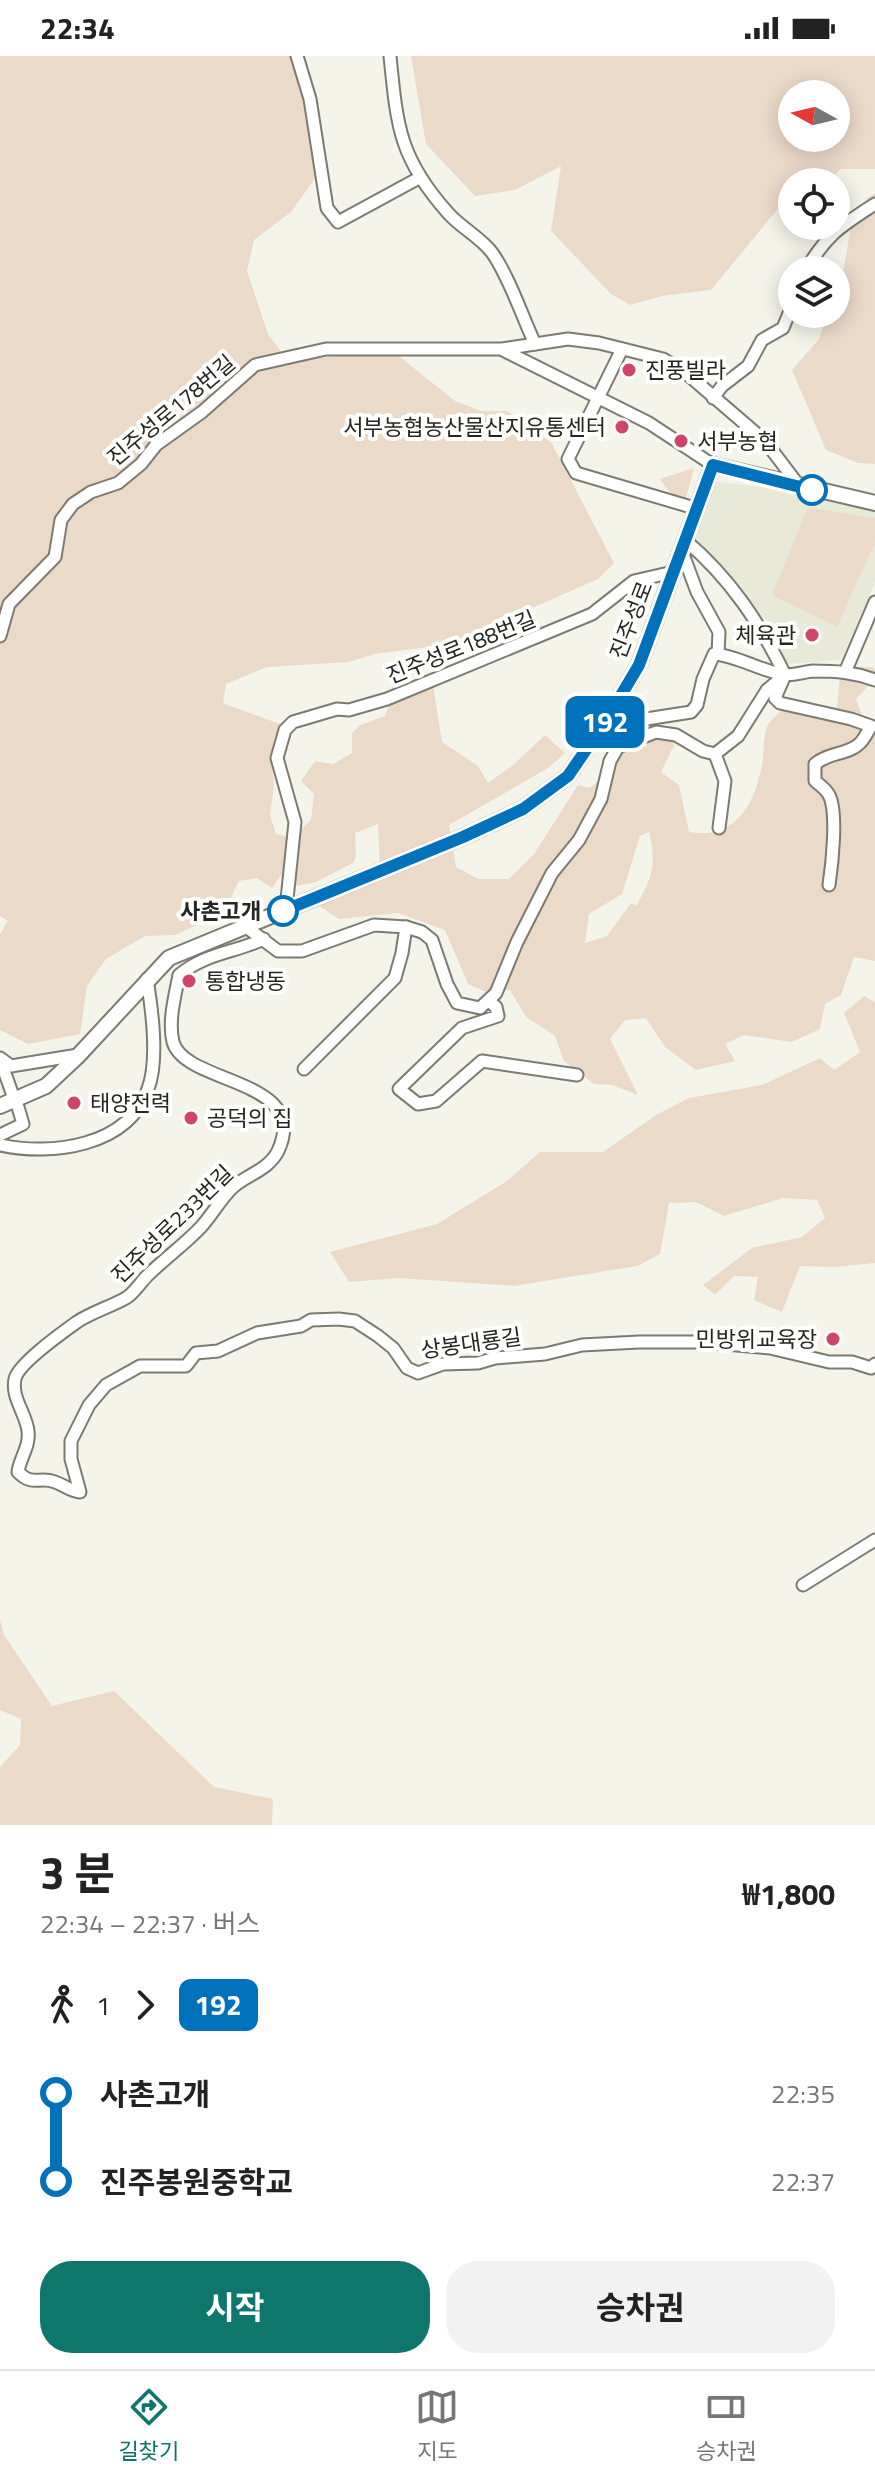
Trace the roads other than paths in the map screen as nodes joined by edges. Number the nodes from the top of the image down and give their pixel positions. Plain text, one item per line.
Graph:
1 (297, 56) edge
2 (390, 56) edge
3 (419, 178) junction
4 (875, 204) edge
5 (814, 256) edge
6 (783, 328) edge
7 (535, 344) junction
8 (502, 349) junction
9 (622, 349) junction
10 (600, 397) junction
11 (713, 398) junction
12 (713, 465) junction
13 (800, 487) junction
14 (875, 503) edge
15 (698, 509) junction
16 (683, 544) junction
17 (673, 572) junction
18 (875, 602) edge
19 (0, 636) edge
20 (718, 654) junction
21 (846, 670) junction
22 (785, 675) junction
23 (875, 680) edge
24 (607, 719) junction
25 (873, 728) edge
26 (715, 754) junction
27 (719, 828) dead end
28 (829, 885) dead end
29 (286, 909) junction
30 (245, 926) junction
31 (406, 927) junction
32 (264, 939) junction
33 (147, 979) junction
34 (490, 1002) junction
35 (79, 1054) junction
36 (0, 1058) edge
37 (304, 1069) dead end
38 (577, 1075) dead end
39 (12, 1093) dead end
40 (0, 1106) edge
41 (18, 1107) dead end
42 (0, 1135) edge
43 (0, 1145) edge
44 (875, 1364) edge
45 (19, 1465) joint
46 (875, 1540) edge
47 (803, 1585) dead end

1 - 3 street
2 - 3 street
3 - 7 street
4 - 5 street
6 - 11 street
7 - 8 street, 진주성로178번길
7 - 9 street, 진주성로178번길
8 - 10 street, 진주성로178번길
8 - 19 street, 진주성로178번길
9 - 10 street
9 - 11 street, 진주성로178번길
10 - 12 street, 진주성로178번길
10 - 15 street
11 - 13 street, 진주성로178번길
12 - 13 main road
12 - 15 main road, 진주성로
13 - 14 main road
15 - 16 main road, 진주성로
16 - 17 main road, 진주성로
16 - 20 street
16 - 22 street
17 - 24 main road, 진주성로
17 - 29 street, 진주성로188번길
18 - 21 street
20 - 22 street
20 - 24 street
21 - 22 street
21 - 23 street
22 - 25 street
22 - 26 street
24 - 29 main road, 진주성로
25 - 28 street
26 - 27 street
26 - 34 street
29 - 30 main road, 진주성로
30 - 32 street
30 - 33 main road, 진주성로
31 - 32 street
31 - 34 street
31 - 37 street
32 - 45 street, 진주성로233번길
33 - 35 main road, 진주성로
33 - 43 street
34 - 38 street
35 - 36 street
35 - 40 main road, 진주성로
36 - 39 street
41 - 42 street
44 - 45 street, 상봉대룡길
46 - 47 street

